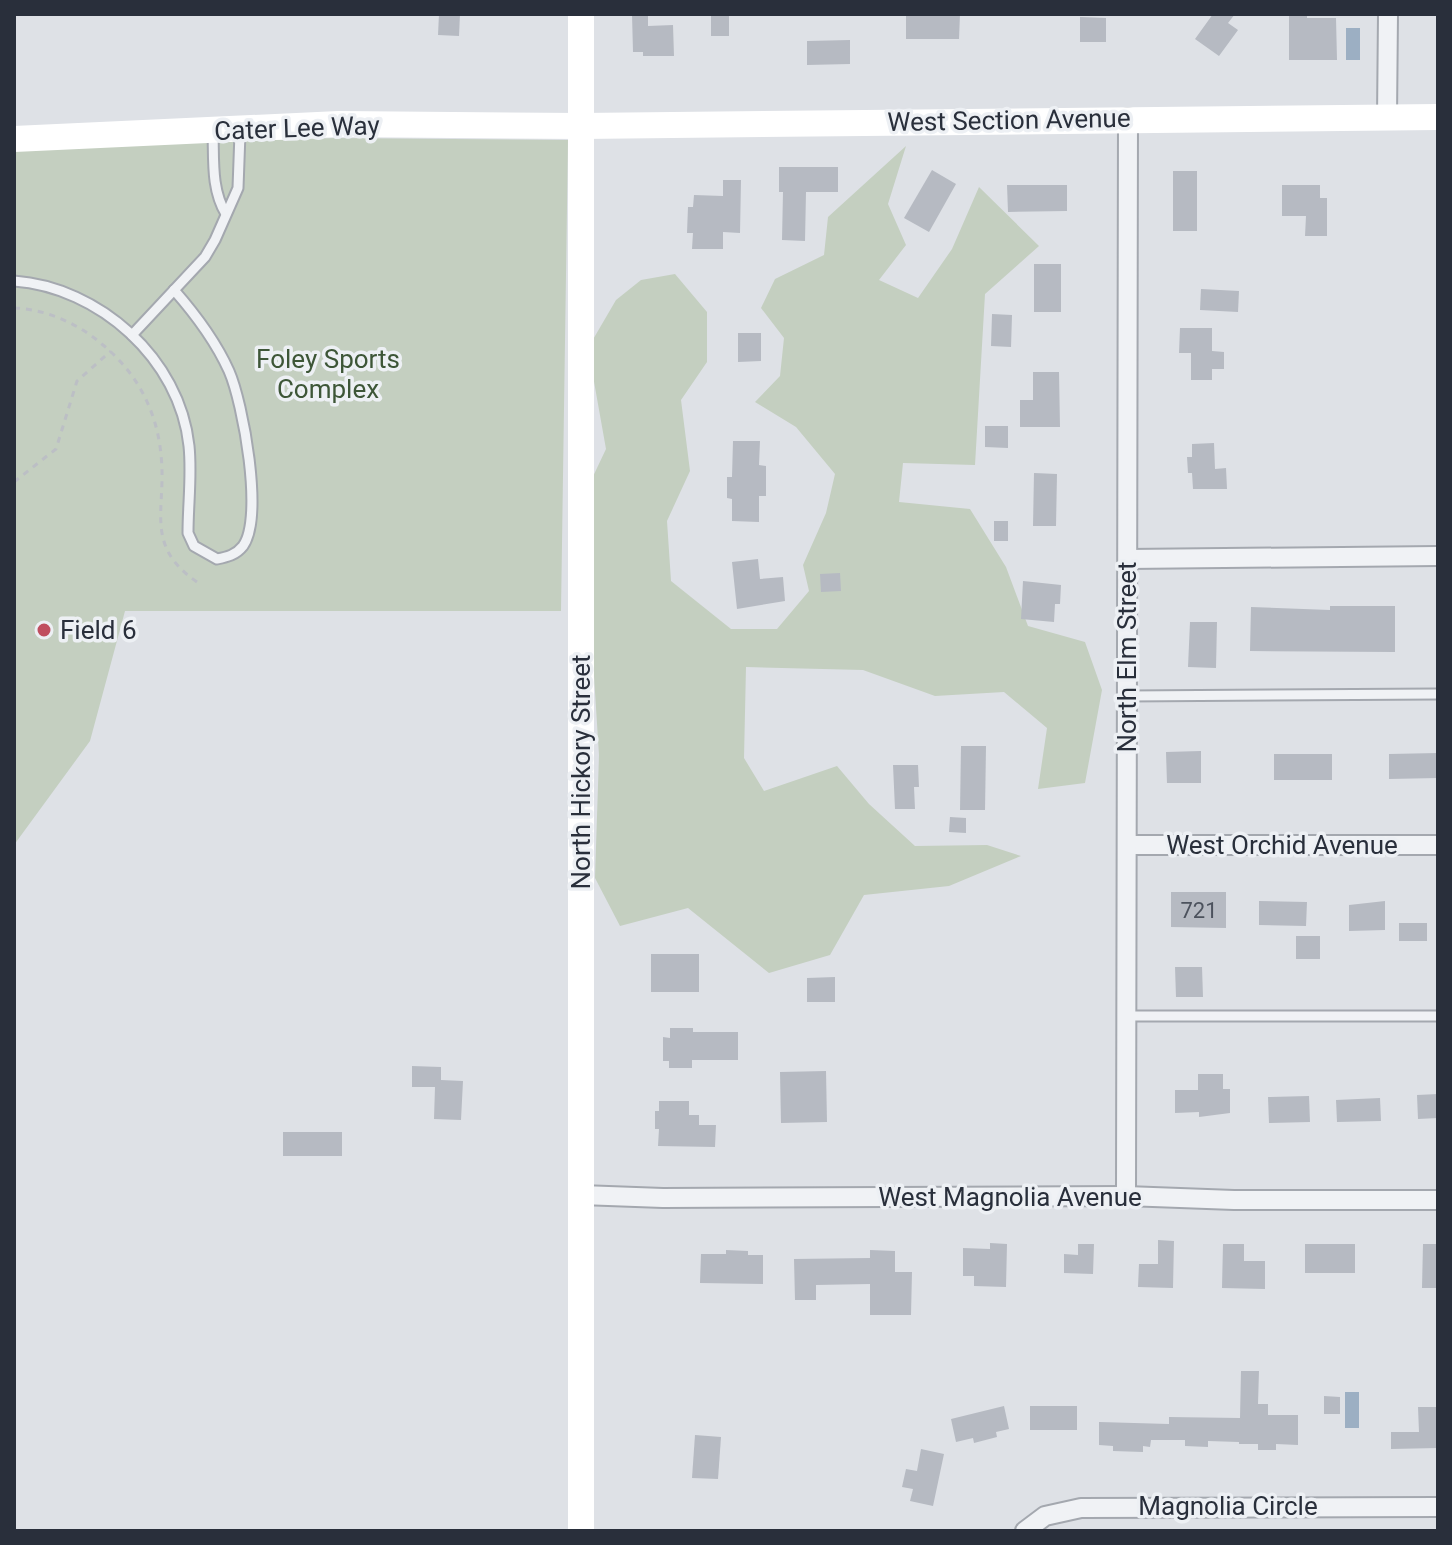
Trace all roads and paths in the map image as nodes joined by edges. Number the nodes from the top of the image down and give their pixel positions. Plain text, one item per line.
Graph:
1 (581, 14) edge
2 (1388, 14) edge
3 (1387, 117) junction
4 (1438, 117) edge
5 (1128, 118) junction
6 (581, 126) junction
7 (240, 129) junction
8 (213, 131) junction
9 (14, 139) edge
10 (226, 214) junction
11 (14, 281) edge
12 (174, 290) junction
13 (14, 308) edge
14 (132, 335) junction
15 (111, 351) junction
16 (14, 482) edge
17 (1438, 556) edge
18 (1128, 559) junction
19 (197, 582) dead end
20 (1438, 694) edge
21 (1127, 696) junction
22 (1127, 845) junction
23 (1438, 845) edge
24 (1126, 1016) junction
25 (1438, 1016) edge
26 (581, 1195) junction
27 (1126, 1196) junction
28 (1438, 1200) edge
29 (1438, 1507) edge
30 (581, 1531) edge
31 (1025, 1531) edge

1 - 6 street, North Hickory Street
2 - 3 street
3 - 4 street, West Section Avenue
3 - 5 street, West Section Avenue
5 - 6 street, West Section Avenue
5 - 18 street, North Elm Street
6 - 7 street, Cater Lee Way
6 - 26 street, North Hickory Street
7 - 8 street, Cater Lee Way
7 - 10 lane
8 - 9 street, Cater Lee Way
8 - 10 lane
10 - 12 lane
11 - 14 lane
12 - 14 lane
12 - 14 lane
13 - 15 path
15 - 16 path
15 - 19 path
17 - 18 street
18 - 21 street, North Elm Street
20 - 21 lane
21 - 22 street, North Elm Street
22 - 23 street, West Orchid Avenue
22 - 24 street, North Elm Street
24 - 25 lane
24 - 27 street, North Elm Street
26 - 27 street, West Magnolia Avenue
26 - 30 street, North Hickory Street
27 - 28 street, West Magnolia Avenue
29 - 31 street, Magnolia Circle

